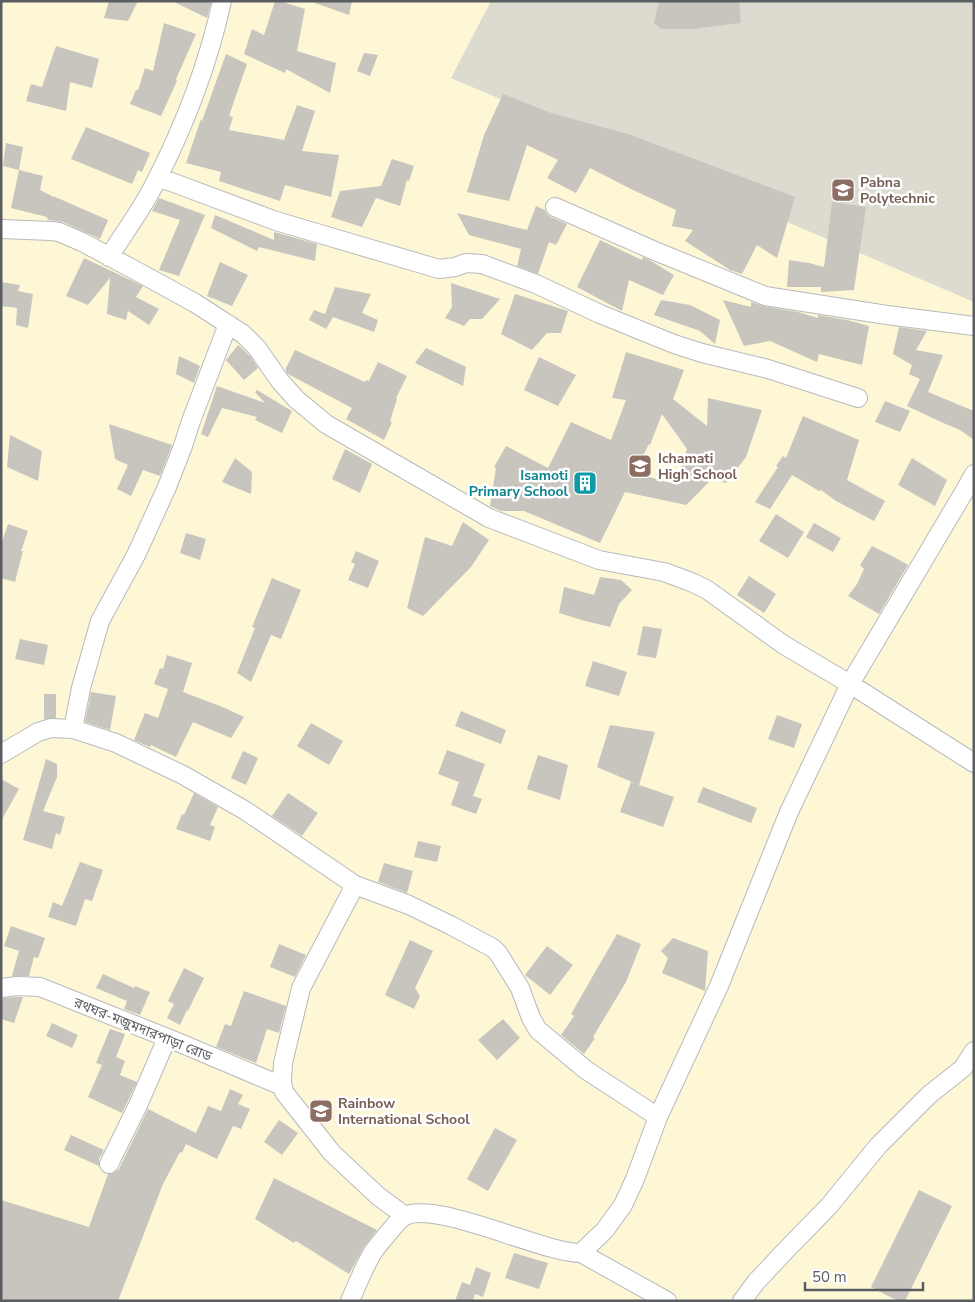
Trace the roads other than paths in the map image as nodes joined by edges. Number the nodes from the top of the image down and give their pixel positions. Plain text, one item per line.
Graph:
1 (222, 1) edge
2 (158, 177) junction
3 (556, 207) dead end
4 (1, 228) edge
5 (109, 257) junction
6 (228, 324) junction
7 (974, 326) edge
8 (858, 398) dead end
9 (974, 474) edge
10 (850, 684) junction
11 (73, 729) junction
12 (1, 754) edge
13 (974, 763) edge
14 (355, 885) junction
15 (1, 988) edge
16 (167, 1038) junction
17 (974, 1051) edge
18 (282, 1086) junction
19 (658, 1117) junction
20 (109, 1164) dead end
21 (404, 1216) junction
22 (581, 1253) junction
23 (350, 1301) edge
24 (667, 1301) edge
25 (742, 1301) edge

1 - 2 street
2 - 5 street
2 - 8 street
3 - 7 street
4 - 5 street
5 - 6 street
6 - 10 street
6 - 11 street
9 - 10 street
10 - 13 street
10 - 19 street
11 - 12 street
11 - 14 street
14 - 18 street
14 - 19 street
15 - 16 street, রথঘর-মজুমদারপাড়া রোড
16 - 18 street, রথঘর-মজুমদারপাড়া রোড
16 - 20 street
17 - 25 street
18 - 21 street
19 - 22 street
21 - 22 street
21 - 23 street
22 - 24 street

